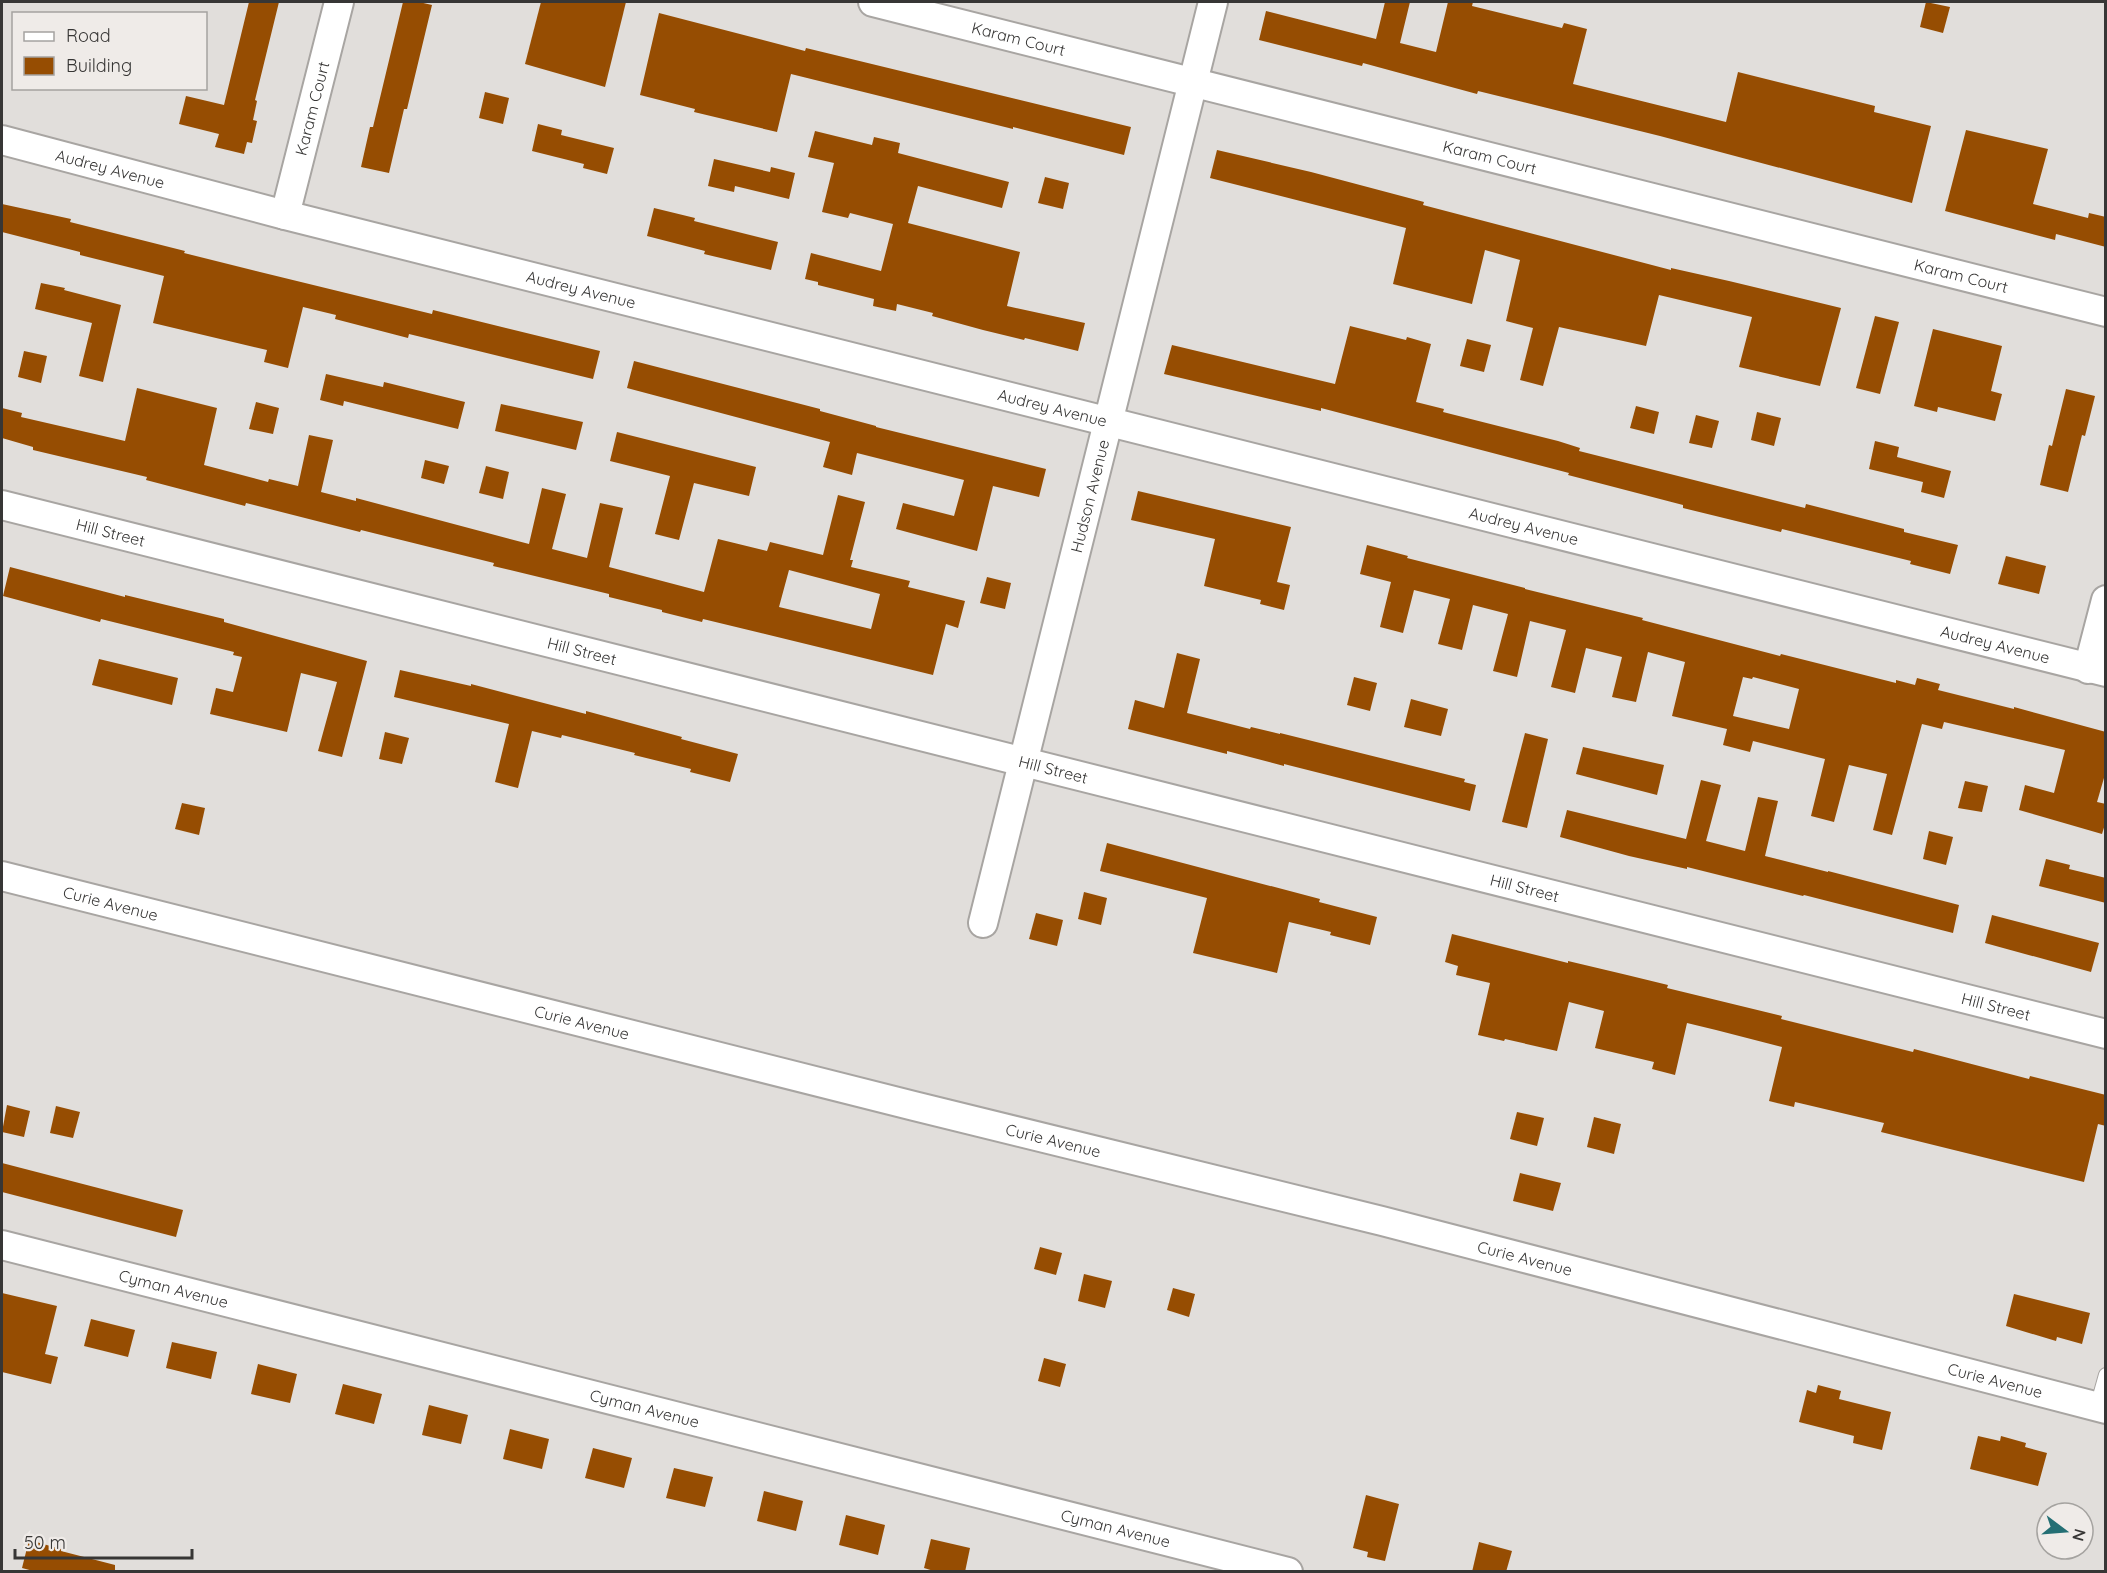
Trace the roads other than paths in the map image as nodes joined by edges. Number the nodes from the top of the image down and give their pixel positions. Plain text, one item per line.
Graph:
1 (339, 2) edge
2 (873, 2) edge
3 (1213, 2) edge
4 (1192, 82) junction
5 (2, 140) edge
6 (285, 215) junction
7 (2106, 312) edge
8 (1107, 420) junction
9 (2, 505) edge
10 (2106, 600) edge
11 (2097, 670) edge
12 (1022, 761) junction
13 (2, 876) edge
14 (982, 923) dead end
15 (2106, 1034) edge
16 (2, 1245) edge
17 (2106, 1375) edge
18 (2101, 1408) edge
19 (1288, 1572) edge

1 - 6 street, Karam Court
2 - 4 street, Karam Court
3 - 4 street, Hudson Avenue
4 - 7 street, Karam Court
4 - 8 street, Hudson Avenue
5 - 6 street, Audrey Avenue
6 - 8 street, Audrey Avenue
8 - 11 street, Audrey Avenue
8 - 12 street, Hudson Avenue
9 - 12 street, Hill Street
10 - 11 street
12 - 14 street, Hudson Avenue
12 - 15 street, Hill Street
13 - 18 street, Curie Avenue
16 - 19 street, Cyman Avenue
17 - 18 lane

